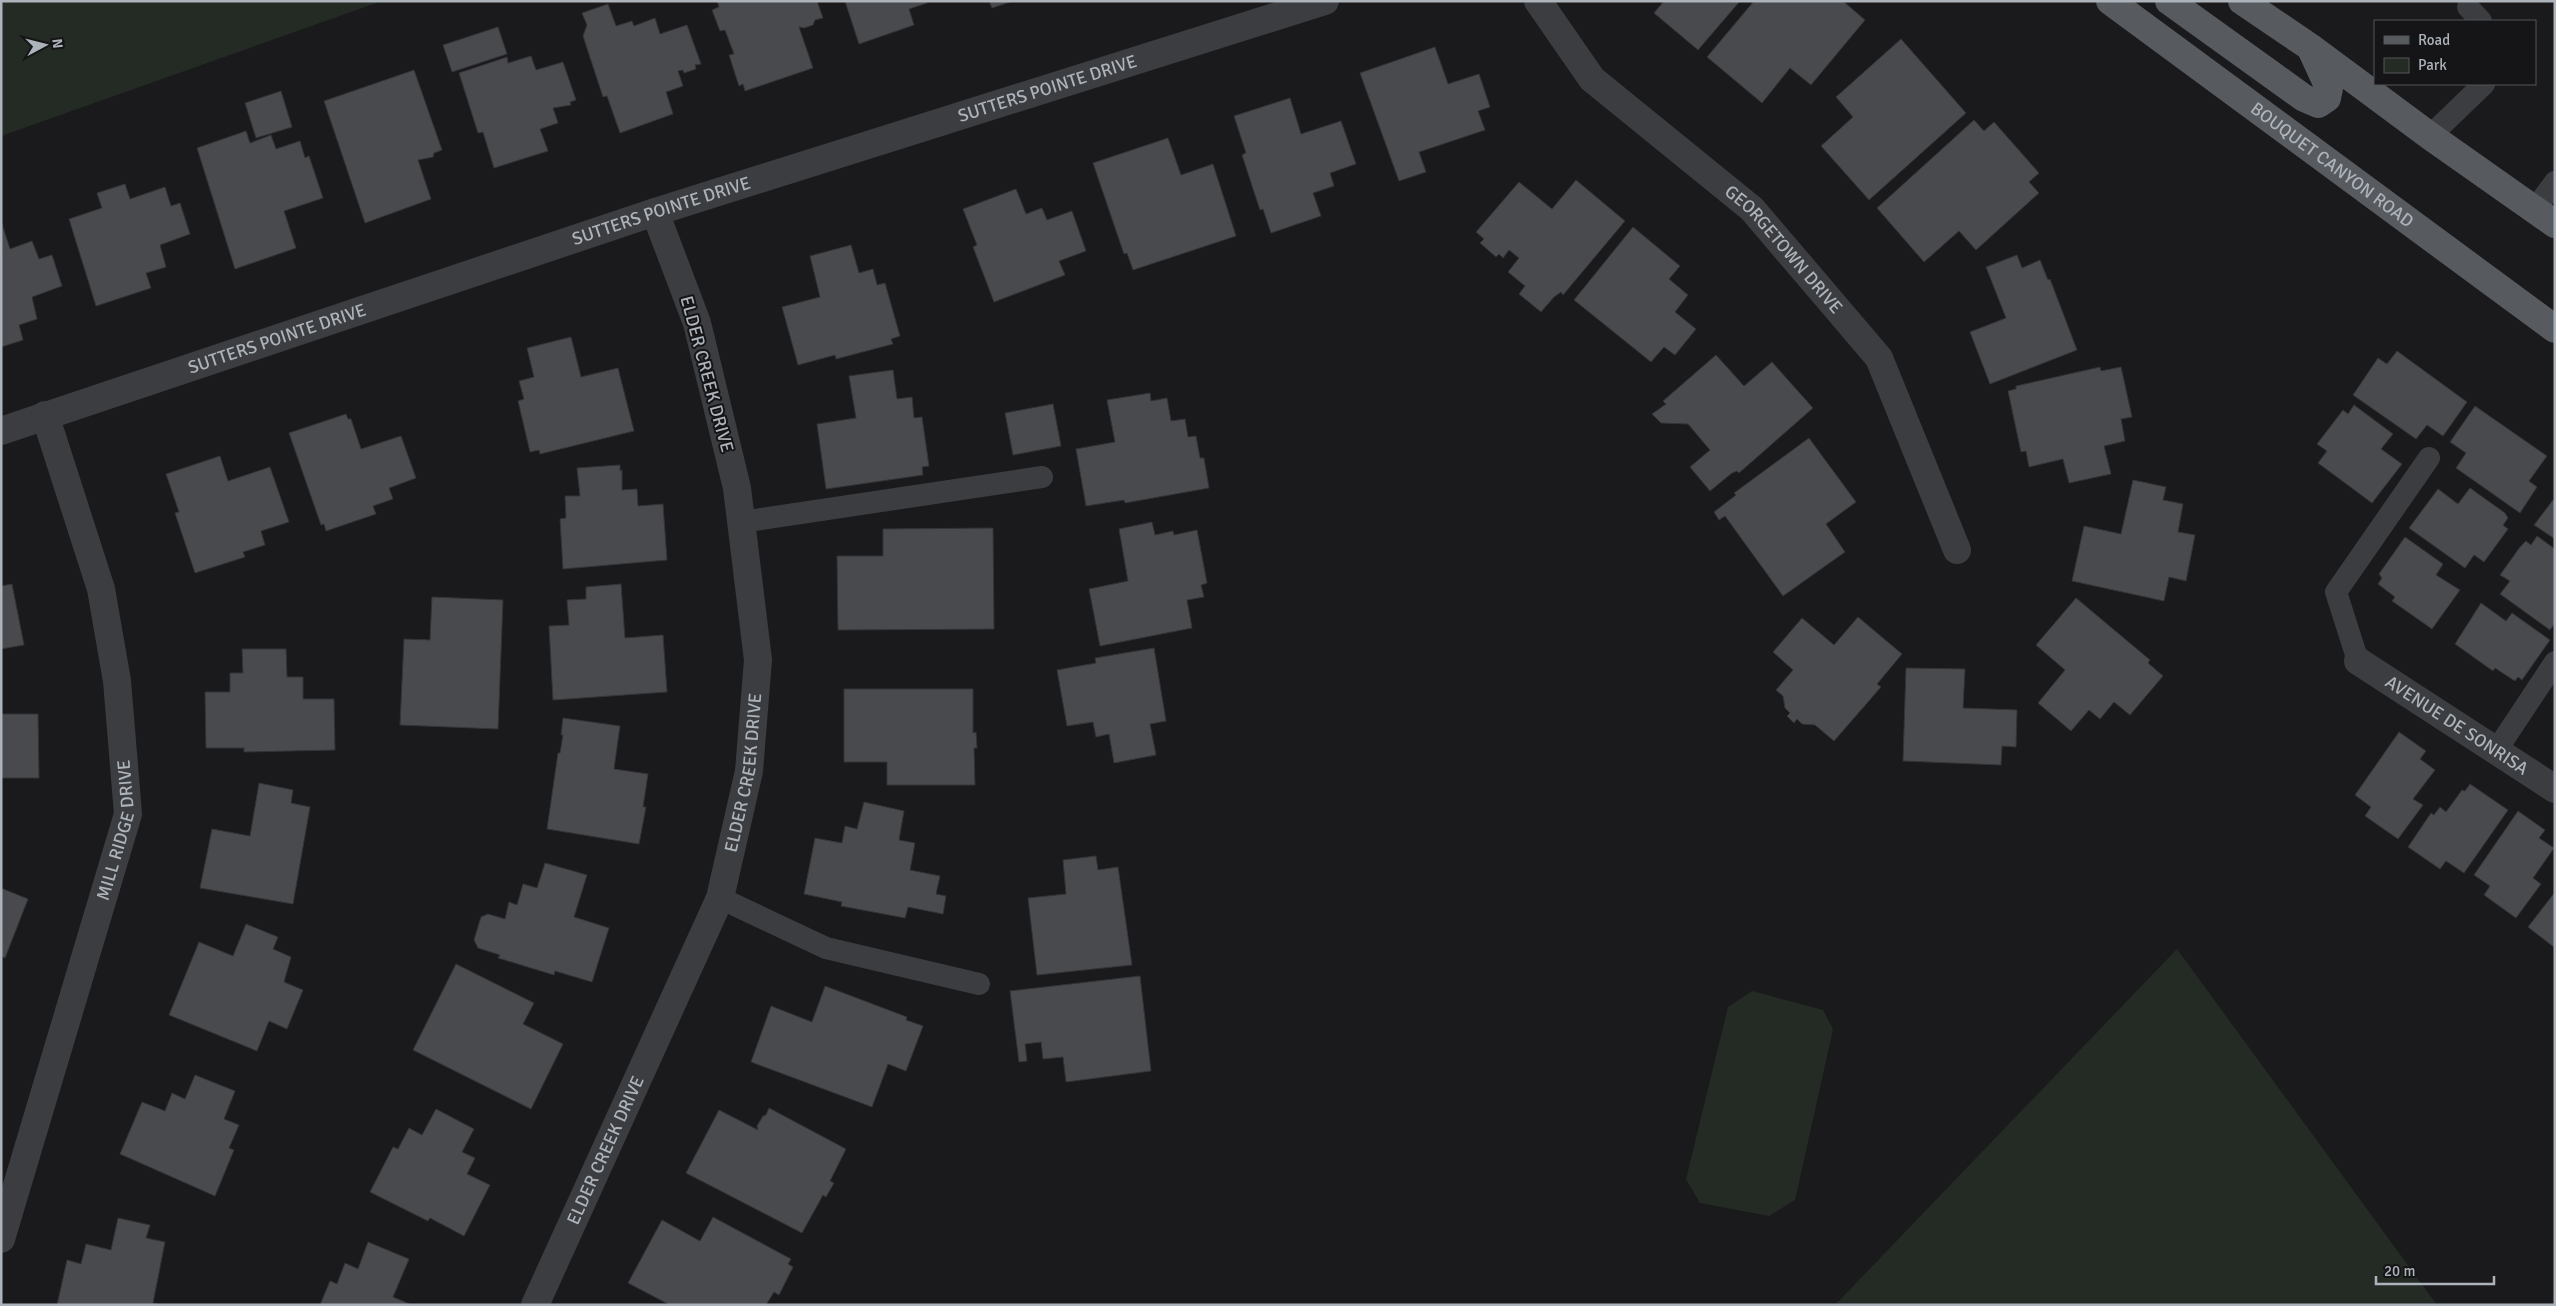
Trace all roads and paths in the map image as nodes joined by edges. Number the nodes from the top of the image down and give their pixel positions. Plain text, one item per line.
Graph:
1 (1325, 1) edge
2 (1538, 1) edge
3 (2110, 1) edge
4 (2168, 1) edge
5 (2242, 1) edge
6 (2310, 47) junction
7 (2483, 85) edge
8 (2430, 136) junction
9 (2555, 182) edge
10 (656, 212) junction
11 (2545, 217) edge
12 (2555, 329) edge
13 (45, 415) junction
14 (1, 431) edge
15 (2429, 458) dead end
16 (1042, 477) dead end
17 (741, 522) junction
18 (1956, 550) dead end
19 (2358, 661) joint
20 (2555, 662) edge
21 (2496, 751) junction
22 (2555, 789) edge
23 (720, 898) junction
24 (979, 984) dead end
25 (1, 1239) edge
26 (535, 1305) edge

1 - 10 street, SUTTERS POINTE DRIVE
2 - 18 street, GEORGETOWN DRIVE
3 - 12 main road, BOUQUET CANYON ROAD
4 - 6 main road
5 - 6 main road
6 - 8 main road
7 - 8 lane
8 - 11 main road
9 - 11 lane
10 - 13 street, SUTTERS POINTE DRIVE
10 - 17 street, ELDER CREEK DRIVE
13 - 14 street, SUTTERS POINTE DRIVE
13 - 25 street, MILL RIDGE DRIVE
15 - 19 lane
16 - 17 lane
17 - 23 street, ELDER CREEK DRIVE
19 - 21 street, AVENUE DE SONRISA
20 - 21 lane
21 - 22 street, AVENUE DE SONRISA
23 - 24 lane
23 - 26 street, ELDER CREEK DRIVE

